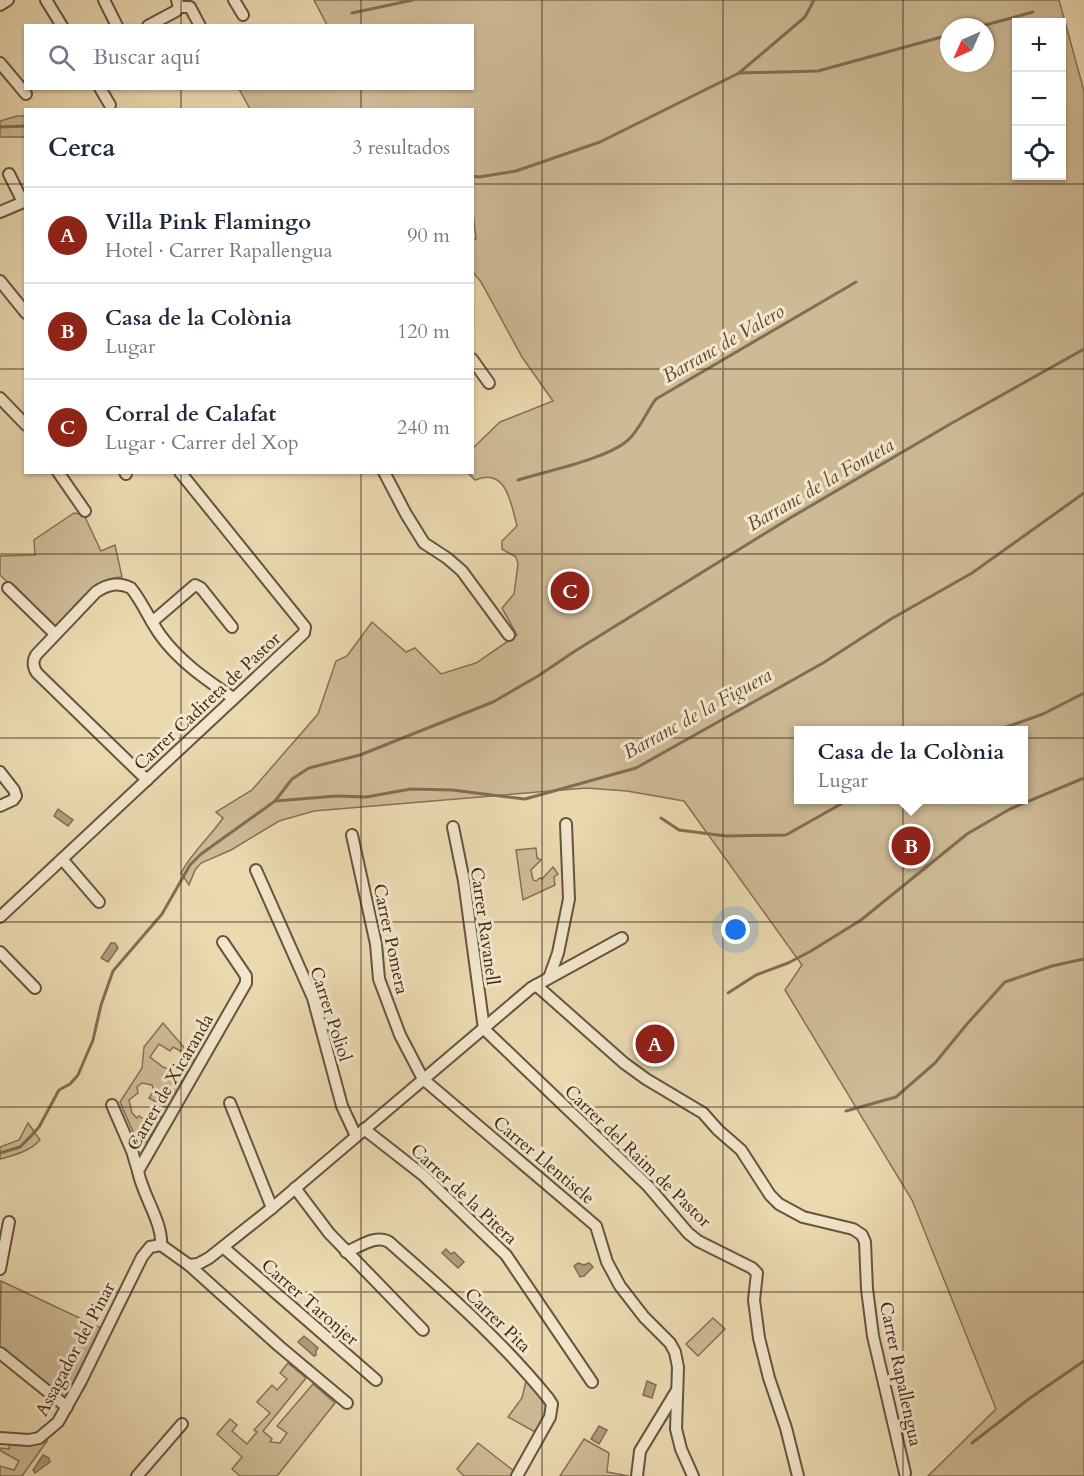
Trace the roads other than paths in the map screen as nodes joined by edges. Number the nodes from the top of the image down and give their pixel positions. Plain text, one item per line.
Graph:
1 (8, 0) edge
2 (46, 0) edge
3 (104, 0) edge
4 (234, 0) edge
5 (178, 3) edge
6 (0, 5) edge
7 (243, 15) dead end
8 (61, 24) edge
9 (116, 24) edge
10 (152, 24) edge
11 (199, 24) edge
12 (0, 63) edge
13 (101, 90) edge
14 (26, 94) dead end
15 (110, 105) dead end
16 (9, 174) dead end
17 (24, 202) edge
18 (0, 212) edge
19 (0, 280) edge
20 (24, 310) edge
21 (474, 362) edge
22 (489, 383) dead end
23 (0, 398) edge
24 (24, 423) edge
25 (59, 474) edge
26 (182, 474) edge
27 (385, 474) edge
28 (85, 511) dead end
29 (8, 588) dead end
30 (152, 622) junction
31 (232, 627) dead end
32 (55, 634) junction
33 (509, 635) dead end
34 (233, 698) junction
35 (0, 772) edge
36 (147, 780) junction
37 (0, 806) edge
38 (567, 824) dead end
39 (453, 826) dead end
40 (352, 835) dead end
41 (62, 859) junction
42 (256, 870) dead end
43 (99, 902) dead end
44 (0, 917) edge
45 (622, 938) dead end
46 (223, 942) dead end
47 (0, 952) edge
48 (549, 978) junction
49 (536, 984) junction
50 (35, 988) dead end
51 (484, 1029) junction
52 (423, 1079) junction
53 (230, 1103) dead end
54 (112, 1105) dead end
55 (360, 1132) junction
56 (138, 1171) junction
57 (295, 1188) junction
58 (272, 1208) junction
59 (9, 1222) dead end
60 (160, 1245) junction
61 (223, 1247) junction
62 (346, 1252) junction
63 (189, 1265) junction
64 (0, 1269) edge
65 (423, 1330) dead end
66 (0, 1353) edge
67 (376, 1380) dead end
68 (592, 1382) dead end
69 (677, 1390) junction
70 (347, 1403) dead end
71 (67, 1407) junction
72 (182, 1424) dead end
73 (0, 1438) edge
74 (905, 1473) dead end
75 (137, 1476) edge
76 (517, 1476) edge
77 (637, 1476) edge
78 (693, 1476) edge
79 (798, 1476) edge

1 - 6 street
2 - 8 street
3 - 9 street
4 - 7 street
5 - 10 street
5 - 11 street
12 - 14 street
13 - 15 street
16 - 17 street
17 - 18 street
19 - 20 street
21 - 22 street
23 - 24 street
25 - 28 street
26 - 34 street, Carrer Cadireta de Pastor
27 - 33 street
29 - 32 street
30 - 31 street
30 - 32 street
30 - 34 street
32 - 36 street
34 - 36 street, Carrer Cadireta de Pastor
35 - 37 street
36 - 41 street, Carrer Cadireta de Pastor
38 - 48 street
39 - 51 street, Carrer Ravanell
40 - 52 street, Carrer Pomera
41 - 43 street
41 - 44 street, Carrer Cadireta de Pastor
42 - 55 street, Carrer Poliol
45 - 48 street
46 - 56 street, Carrer de Xicaranda
47 - 50 street
48 - 49 street
49 - 51 street
49 - 74 street, Carrer Rapallengua
51 - 52 street
51 - 79 street, Carrer del Raim de Pastor
52 - 55 street
52 - 69 street, Carrer Llentiscle
53 - 58 street
54 - 56 street
55 - 57 street
55 - 68 street, Carrer de la Pitera
56 - 60 street, Carrer de Xicaranda
57 - 58 street
57 - 62 street
58 - 61 street
59 - 64 street
60 - 63 street
60 - 71 street, Assagador del Pinar
61 - 63 street
61 - 67 street, Carrer Taronjer
62 - 65 street
62 - 76 street, Carrer Pita
63 - 70 street
66 - 71 street
69 - 77 street
69 - 78 street, Carrer Llentiscle
71 - 73 street, Assagador del Pinar
72 - 75 street

